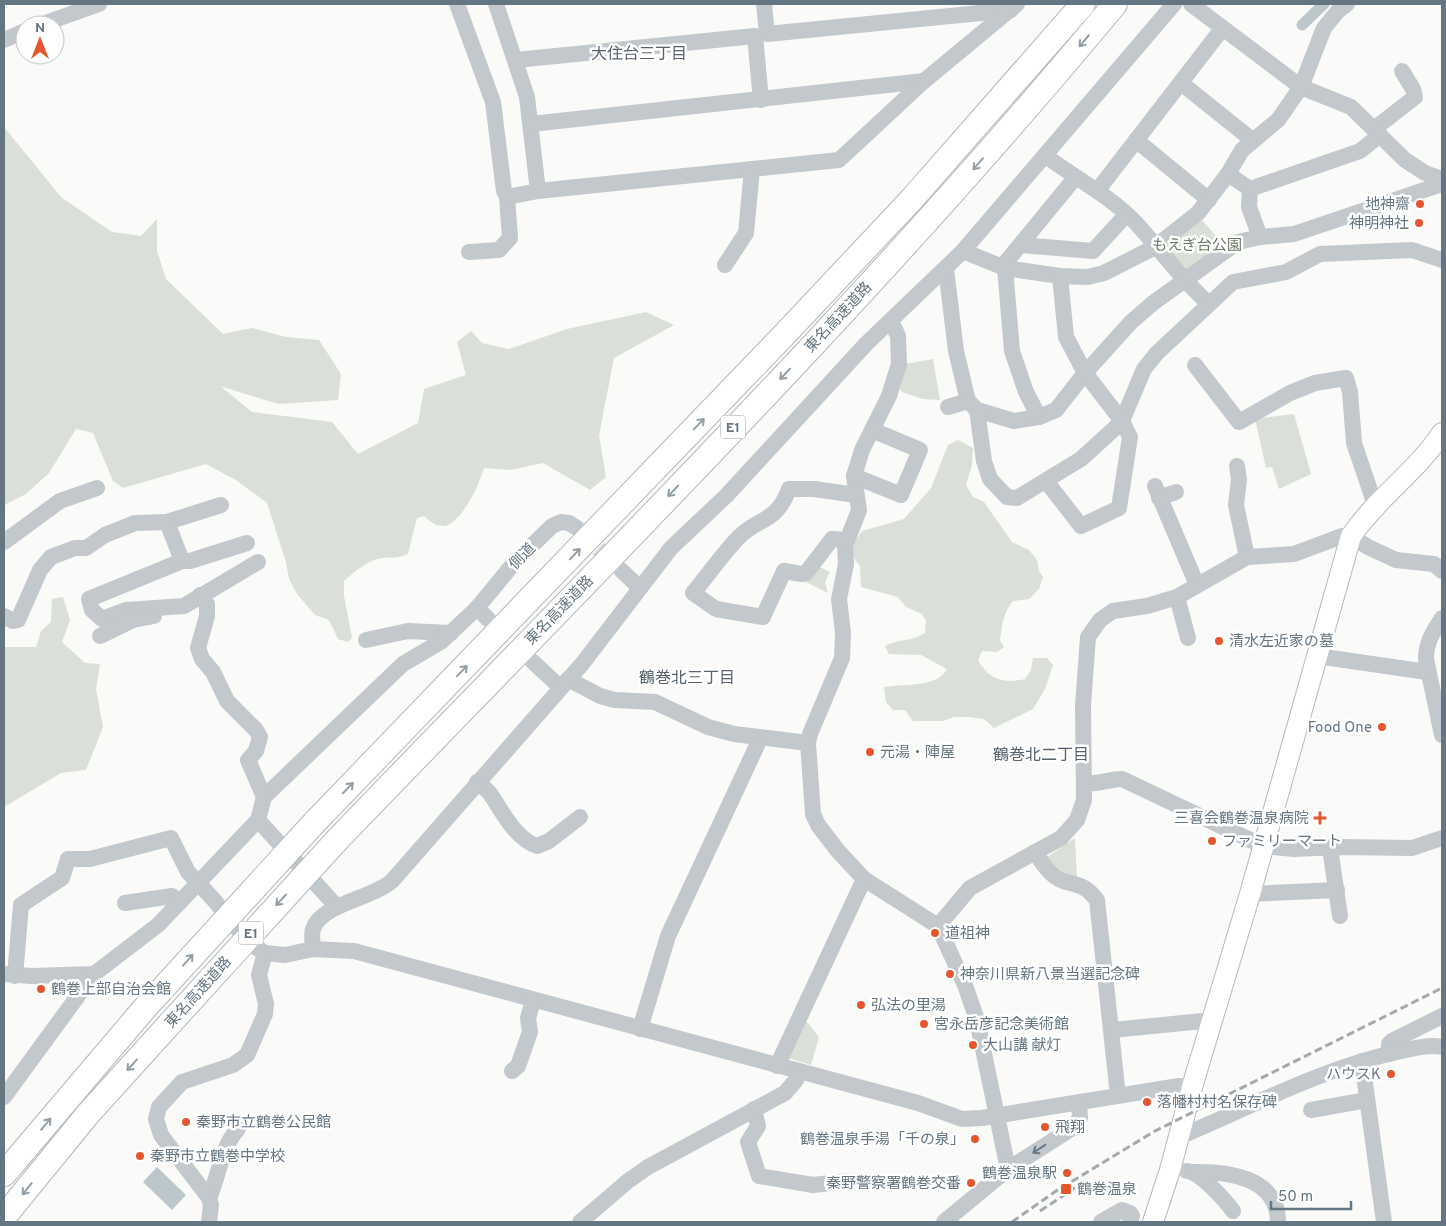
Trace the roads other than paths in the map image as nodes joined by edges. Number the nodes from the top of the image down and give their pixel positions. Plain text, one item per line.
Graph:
1 (99, 4) edge
2 (457, 4) edge
3 (496, 4) edge
4 (764, 4) edge
5 (1083, 4) edge
6 (1116, 4) edge
7 (1174, 4) edge
8 (1191, 4) edge
9 (1340, 6) edge
10 (1014, 7) edge
11 (65, 16) edge
12 (1222, 29) junction
13 (516, 60) junction
14 (1402, 71) dead end
15 (924, 82) junction
16 (1181, 83) junction
17 (1300, 87) junction
18 (761, 100) junction
19 (531, 124) junction
20 (1377, 132) junction
21 (1251, 139) junction
22 (1136, 140) junction
23 (1046, 156) junction
24 (752, 169) junction
25 (1228, 174) junction
26 (1075, 178) junction
27 (1442, 179) edge
28 (1442, 184) edge
29 (1250, 189) junction
30 (1097, 191) junction
31 (538, 192) junction
32 (507, 197) junction
33 (1209, 200) junction
34 (1126, 215) junction
35 (1260, 237) junction
36 (1021, 245) junction
37 (1155, 247) junction
38 (963, 251) junction
39 (469, 252) dead end
40 (1442, 260) edge
41 (725, 265) dead end
42 (1005, 268) junction
43 (946, 269) junction
44 (1060, 276) junction
45 (1183, 281) junction
46 (1209, 304) junction
47 (891, 321) junction
48 (1195, 365) dead end
49 (1085, 373) junction
50 (973, 406) junction
51 (948, 407) dead end
52 (1039, 417) junction
53 (1122, 420) junction
54 (872, 430) junction
55 (1442, 433) edge
56 (1237, 466) dead end
57 (854, 476) junction
58 (1046, 481) junction
59 (97, 488) dead end
60 (1176, 492) dead end
61 (856, 495) junction
62 (221, 505) dead end
63 (1375, 505) junction
64 (167, 522) junction
65 (577, 528) tunnel mouth
66 (1351, 536) junction
67 (847, 540) junction
68 (4, 542) edge
69 (247, 543) dead end
70 (1247, 557) junction
71 (182, 561) junction
72 (258, 562) dead end
73 (1440, 565) edge
74 (621, 570) tunnel mouth
75 (1197, 585) junction
76 (640, 588) junction
77 (200, 596) junction
78 (1177, 597) junction
79 (184, 606) junction
80 (4, 616) edge
81 (1442, 618) edge
82 (451, 633) junction
83 (100, 636) dead end
84 (1188, 638) dead end
85 (366, 640) dead end
86 (1317, 656) junction
87 (532, 661) dead end
88 (1427, 672) junction
89 (564, 683) junction
90 (1442, 735) edge
91 (760, 739) junction
92 (808, 743) junction
93 (477, 782) junction
94 (1084, 782) junction
95 (264, 797) junction
96 (580, 817) dead end
97 (258, 820) junction
98 (1442, 838) edge
99 (1263, 846) junction
100 (1330, 848) junction
101 (1035, 852) junction
102 (864, 879) junction
103 (197, 883) junction
104 (1337, 890) junction
105 (1250, 894) junction
106 (180, 902) junction
107 (124, 903) dead end
108 (337, 907) junction
109 (1340, 916) dead end
110 (938, 926) junction
111 (313, 949) junction
112 (265, 953) junction
113 (94, 974) junction
114 (9, 975) edge
115 (533, 1000) junction
116 (1442, 1016) edge
117 (1213, 1020) junction
118 (640, 1029) junction
119 (1112, 1030) junction
120 (1442, 1047) edge
121 (1389, 1054) junction
122 (1362, 1061) junction
123 (777, 1066) junction
124 (512, 1071) dead end
125 (799, 1072) junction
126 (1192, 1087) junction
127 (1118, 1096) junction
128 (4, 1097) edge
129 (1366, 1100) junction
130 (1079, 1103) junction
131 (754, 1110) junction
132 (1311, 1110) dead end
133 (996, 1116) junction
134 (238, 1129) dead end
135 (1179, 1137) junction
136 (1008, 1169) junction
137 (1170, 1170) junction
138 (1192, 1172) junction
139 (4, 1174) edge
140 (848, 1181) dead end
141 (209, 1198) junction
142 (1233, 1211) dead end
143 (4, 1217) edge
144 (209, 1222) edge
145 (580, 1222) edge
146 (944, 1222) edge
147 (1101, 1222) edge
148 (1130, 1222) edge
149 (1152, 1222) edge
150 (1278, 1222) edge
151 (1384, 1222) edge

1 - 11 street
2 - 32 street
3 - 13 street
4 - 10 street
139 -> 5 highway, 東名高速道路 / E1, bridge
6 -> 143 highway, 東名高速道路 / E1, bridge
7 - 23 street
8 - 12 street
9 - 17 street
10 - 15 street
12 - 16 street
12 - 17 street
13 - 18 street
13 - 19 street
14 - 20 street
15 - 18 street
15 - 24 street
16 - 21 street
16 - 22 street
17 - 20 street
17 - 21 street
18 - 19 street
19 - 31 street
20 - 27 street
20 - 29 street
21 - 25 street
22 - 30 street
22 - 33 street
23 - 26 street
23 - 38 street
24 - 31 street
24 - 41 street
25 - 29 street
25 - 33 street
26 - 30 street
26 - 36 street
28 - 35 street
29 - 35 street
30 - 34 street
31 - 32 street
32 - 39 street
33 - 37 street
34 - 36 street
34 - 37 street
35 - 45 street
36 - 42 street
37 - 44 street
37 - 45 street
38 - 42 street
38 - 43 street
40 - 46 street
42 - 44 street
42 - 52 street
43 - 47 street
43 - 50 street
44 - 49 street
45 - 46 street
45 - 49 street
46 - 53 street
47 - 54 street
47 - 76 street
48 - 63 street
49 - 52 street
49 - 53 street
50 - 51 street
50 - 52 street
50 - 58 street
53 - 58 street
53 - 58 street
54 - 57 street
54 - 57 street
55 - 63 main road
56 - 70 street
57 - 61 street
59 - 68 street
60 - 75 street
61 - 67 street
61 - 67 street
62 - 64 street
63 - 66 main road
64 - 71 street
64 - 80 street
65 - 82 street, 側道
66 - 70 street
66 - 73 street
66 - 86 main road
67 - 92 street
69 - 71 street
70 - 75 street
71 - 79 street
72 - 77 street
74 - 76 street
75 - 78 street
76 - 89 street
77 - 79 street
77 - 95 street
78 - 84 street
78 - 94 street
79 - 83 street
81 - 88 street
82 - 85 street
82 - 95 street, 側道
86 - 88 street
86 - 99 main road
87 - 89 street
88 - 90 street
89 - 91 street
89 - 93 street
91 - 92 street
91 - 118 street
92 - 102 street
93 - 96 street
93 - 108 street
94 - 99 street
94 - 101 street
95 - 97 street
97 - 103 street
97 - 108 street
98 - 100 street
99 - 100 street
99 - 105 main road
100 - 104 street
101 - 110 street
101 - 119 street
102 - 110 street
102 - 123 street
103 - 106 street
103 - 112 street
103 - 114 street
104 - 105 street
104 - 109 street
105 - 117 main road
106 - 107 street
106 - 113 street
108 - 111 street
110 - 133 street
111 - 112 street
111 - 115 street
112 - 141 street
113 - 114 street
113 - 128 street
115 - 118 street
115 - 124 street
116 - 121 street
117 - 119 street
117 - 126 main road
118 - 123 street
119 - 127 street
120 - 121 street
121 - 122 street
122 - 129 street
122 - 135 street
123 - 125 street
125 - 131 street
125 - 133 street
126 - 127 street
126 - 135 main road
127 - 130 street
129 - 132 street
129 - 151 street
130 - 133 street
130 -> 136 street
131 - 140 street
131 - 145 street
133 - 136 street
134 - 141 street
135 - 137 main road
136 - 146 street
137 - 138 street
137 - 149 main road
138 - 142 street
138 - 150 street
141 - 144 street
147 - 148 street

